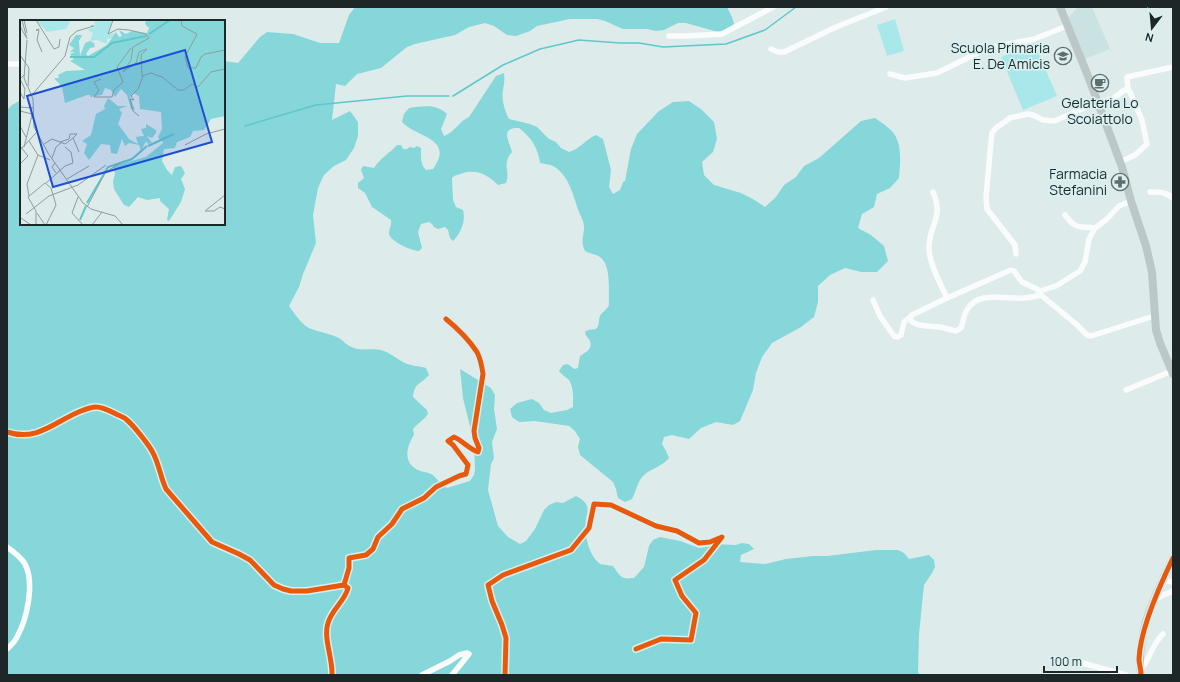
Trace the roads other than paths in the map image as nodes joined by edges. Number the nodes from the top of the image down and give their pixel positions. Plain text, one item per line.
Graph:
1 (773, 7) edge
2 (886, 7) edge
3 (1060, 7) edge
4 (1067, 26) junction
5 (669, 36) dead end
6 (771, 50) dead end
7 (7, 64) edge
8 (20, 64) edge
9 (1173, 66) edge
10 (890, 74) dead end
11 (1128, 90) junction
12 (1099, 103) junction
13 (1120, 162) junction
14 (933, 192) dead end
15 (1150, 192) dead end
16 (1173, 198) edge
17 (1131, 201) junction
18 (1065, 215) dead end
19 (1095, 228) junction
20 (1016, 254) dead end
21 (1040, 293) junction
22 (948, 298) junction
23 (873, 300) dead end
24 (1154, 316) junction
25 (910, 317) junction
26 (446, 319) dead end
27 (1172, 373) edge
28 (1126, 390) dead end
29 (7, 432) edge
30 (7, 547) edge
31 (1172, 559) edge
32 (1173, 570) edge
33 (1162, 582) junction
34 (1173, 582) edge
35 (344, 585) junction
36 (1173, 591) edge
37 (1154, 602) junction
38 (1162, 634) dead end
39 (7, 649) edge
40 (636, 649) dead end
41 (1082, 663) dead end
42 (1141, 674) edge
43 (332, 675) edge
44 (422, 675) edge
45 (452, 675) edge
46 (505, 675) edge
47 (1126, 675) edge

1 - 5 street
2 - 6 street
3 - 4 main road
4 - 10 street
4 - 12 main road
7 - 8 street
9 - 11 street
11 - 12 street
11 - 13 street
12 - 13 main road
12 - 20 street
13 - 17 main road
14 - 22 street
15 - 16 street
17 - 19 street
17 - 24 main road
18 - 19 street
19 - 21 street
21 - 22 street
21 - 24 street
21 - 25 street
22 - 25 street
23 - 25 street
24 - 27 main road
26 - 35 street
27 - 28 street
29 - 35 street
30 - 39 street
31 - 32 street
31 - 33 main road
33 - 34 street
33 - 36 street
33 - 37 main road
35 - 43 street
36 - 37 street
37 - 42 main road
38 - 42 street
40 - 46 street
41 - 47 street
44 - 45 street

